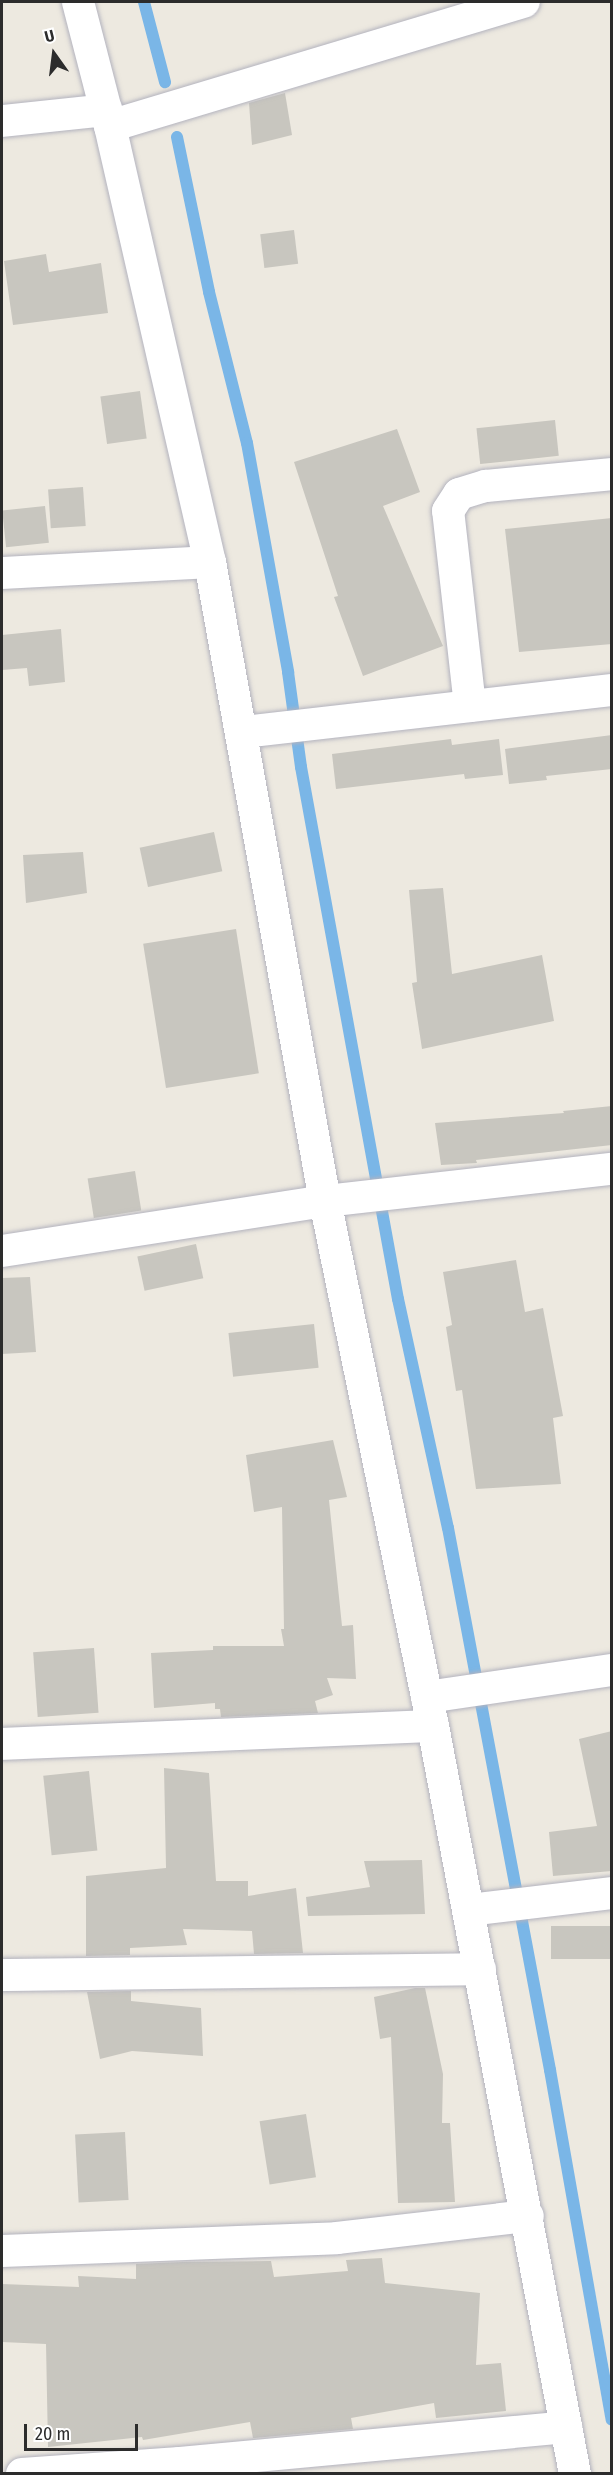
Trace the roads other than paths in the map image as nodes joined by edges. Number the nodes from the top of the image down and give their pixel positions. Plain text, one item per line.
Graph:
1 (78, 2) edge
2 (524, 2) edge
3 (108, 118) junction
4 (2, 121) edge
5 (612, 474) edge
6 (210, 562) junction
7 (2, 573) edge
8 (612, 690) edge
9 (470, 706) junction
10 (254, 729) junction
11 (612, 1169) edge
12 (336, 1199) junction
13 (2, 1251) edge
14 (612, 1670) edge
15 (437, 1706) junction
16 (2, 1743) edge
17 (612, 1893) edge
18 (481, 1909) junction
19 (480, 1969) junction
20 (2, 1975) edge
21 (528, 2216) junction
22 (2, 2251) edge
23 (566, 2427) junction
24 (22, 2474) edge
25 (575, 2474) edge

1 - 3 street
2 - 3 street
3 - 4 street
3 - 6 street
5 - 9 street
6 - 7 street
6 - 10 street
8 - 9 street
9 - 10 street
10 - 12 street
11 - 12 street
12 - 13 street
12 - 15 street
14 - 15 street
15 - 16 street
15 - 18 street
17 - 18 street
18 - 19 street
19 - 20 street
19 - 21 street
21 - 22 street
21 - 23 street
23 - 24 street
23 - 25 street

